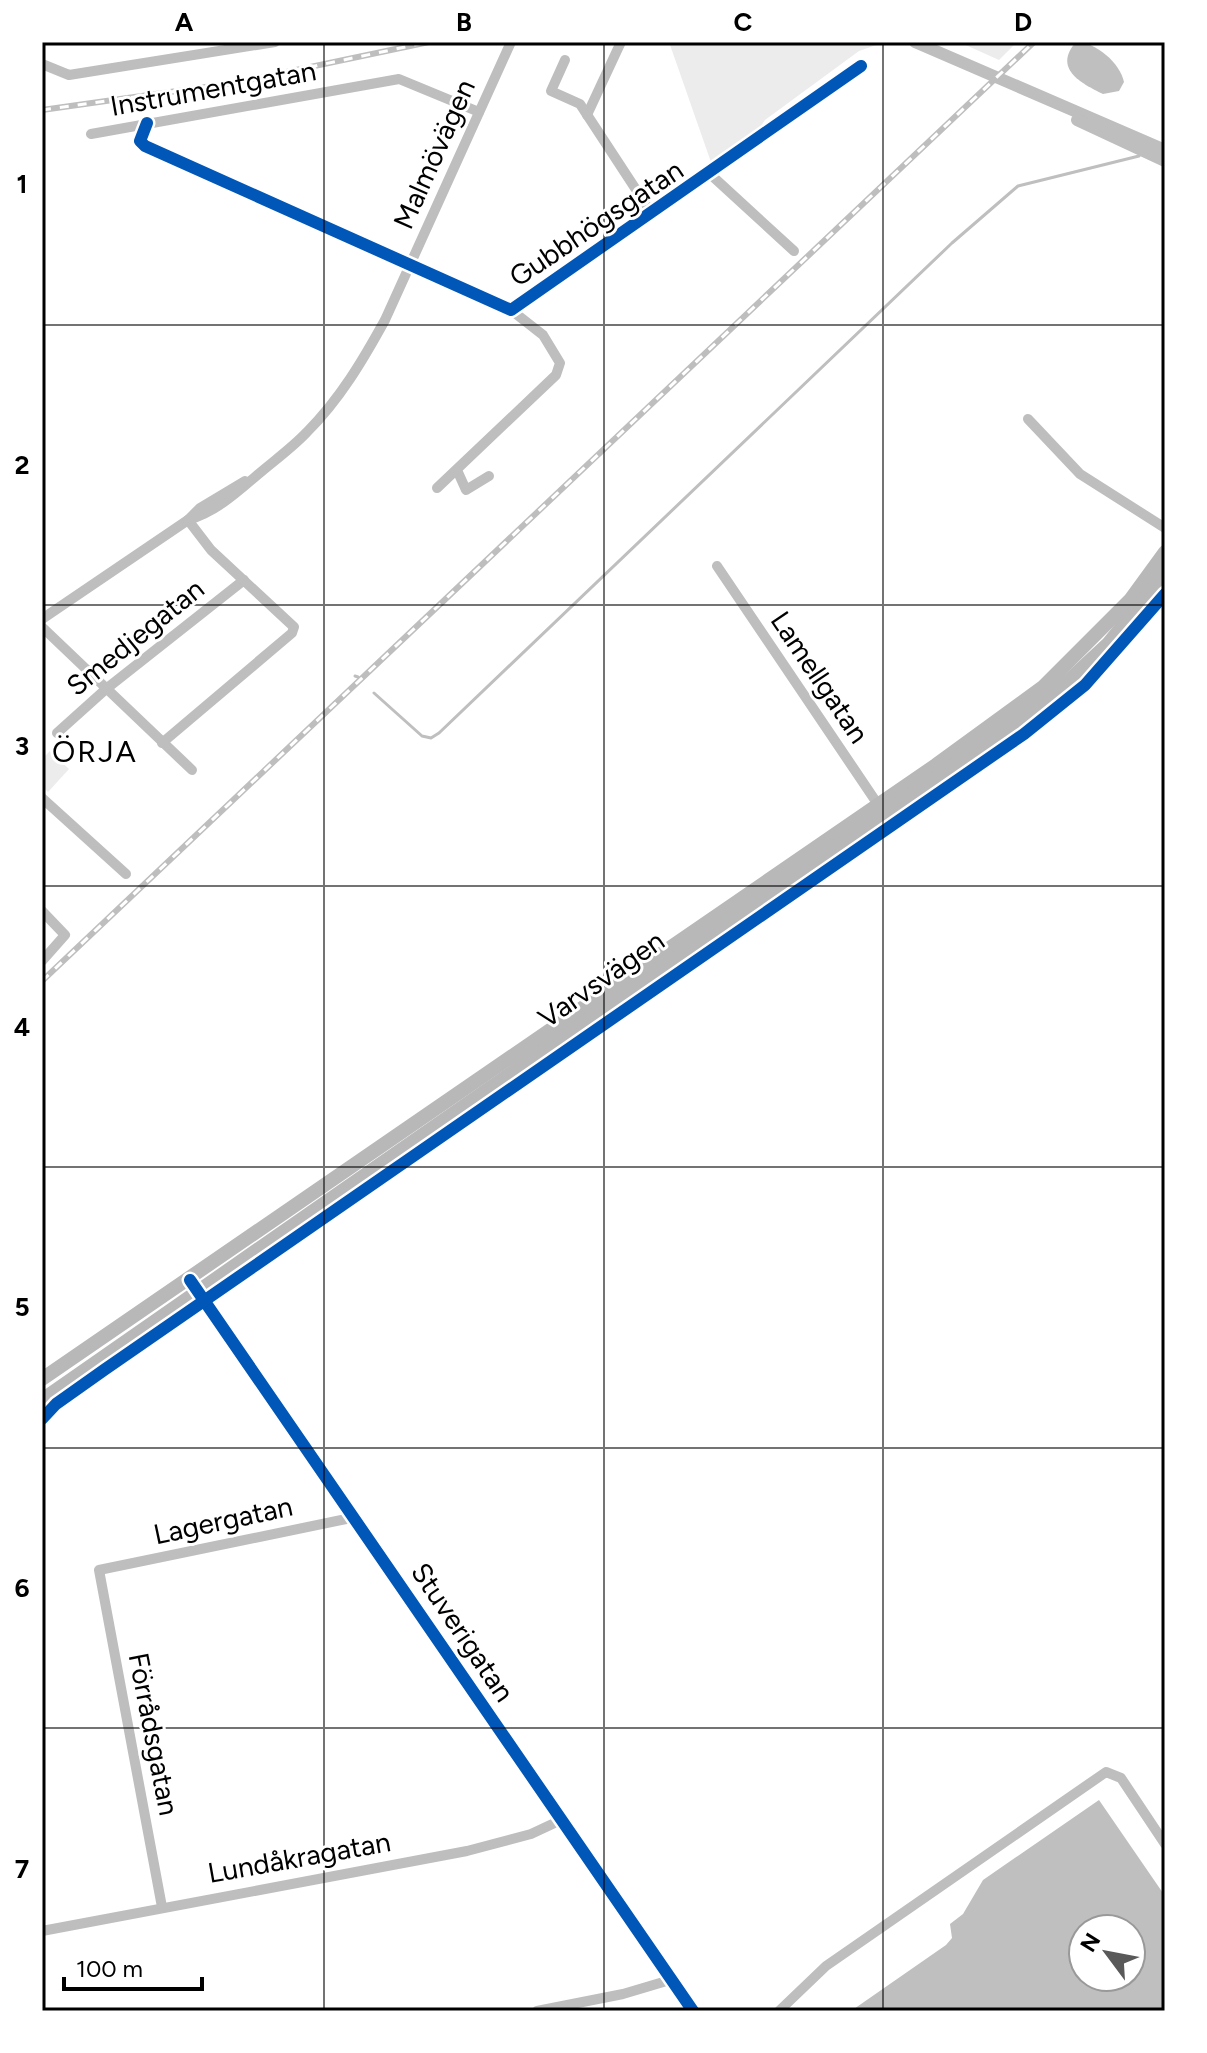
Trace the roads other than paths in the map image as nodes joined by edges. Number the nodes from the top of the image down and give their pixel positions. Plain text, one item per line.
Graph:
1 (275, 42) edge
2 (511, 42) edge
3 (621, 42) edge
4 (915, 42) edge
5 (565, 60) dead end
6 (42, 64) edge
7 (861, 66) dead end
8 (1026, 91) junction
9 (479, 112) junction
10 (587, 115) junction
11 (147, 123) junction
12 (91, 134) dead end
13 (1165, 150) edge
14 (1165, 161) edge
15 (710, 174) junction
16 (652, 214) junction
17 (794, 251) dead end
18 (411, 264) junction
19 (511, 310) junction
20 (1028, 419) dead end
21 (457, 470) junction
22 (489, 476) dead end
23 (437, 488) dead end
24 (188, 520) junction
25 (1165, 528) edge
26 (1165, 552) edge
27 (717, 566) dead end
28 (1165, 574) edge
29 (244, 580) junction
30 (42, 619) edge
31 (42, 627) edge
32 (106, 689) junction
33 (57, 733) dead end
34 (162, 743) junction
35 (192, 770) dead end
36 (42, 798) edge
37 (881, 809) junction
38 (126, 874) dead end
39 (42, 911) edge
40 (42, 961) edge
41 (194, 1286) junction
42 (68, 1364) junction
43 (42, 1379) edge
44 (42, 1386) edge
45 (42, 1400) edge
46 (356, 1517) junction
47 (99, 1570) joint
48 (561, 1820) junction
49 (1165, 1844) edge
50 (162, 1907) junction
51 (42, 1931) edge
52 (670, 1980) junction
53 (537, 2011) edge
54 (693, 2011) edge
55 (779, 2011) edge

1 - 6 street
2 - 9 street, Malmövägen
3 - 10 street
4 - 8 street
5 - 10 street
7 - 15 street, Gubbhögsgatan
8 - 13 street
8 - 14 street
9 - 11 street, Instrumentgatan
9 - 18 street, Malmövägen
10 - 16 street
11 - 12 street, Instrumentgatan
11 - 18 street, Gubbhögsgatan
15 - 16 street, Gubbhögsgatan
15 - 17 street
16 - 19 street, Gubbhögsgatan
18 - 19 street, Gubbhögsgatan
18 - 24 street, Malmövägen
19 - 21 street, Gubbhögsgatan
20 - 25 street
21 - 22 street
21 - 23 street, Gubbhögsgatan
24 - 29 street
24 - 30 street, Malmövägen
26 - 37 main road, Varvsvägen
27 - 37 street, Lamellgatan
28 - 37 main road, Varvsvägen
29 - 32 street, Smedjegatan
29 - 34 street
31 - 32 street
32 - 33 street, Smedjegatan
32 - 34 street
34 - 35 street
36 - 38 street
37 - 41 main road, Varvsvägen
39 - 40 street
41 - 42 main road, Varvsvägen
41 - 45 main road, Varvsvägen
41 - 46 street, Stuverigatan
42 - 43 main road, Varvsvägen
42 - 44 main road, Varvsvägen
46 - 47 street, Lagergatan
46 - 48 street, Stuverigatan
47 - 50 street, Förrådsgatan
48 - 50 street, Lundåkragatan
48 - 52 street, Stuverigatan
49 - 55 street
50 - 51 street, Lundåkragatan
52 - 53 street
52 - 54 street, Stuverigatan

